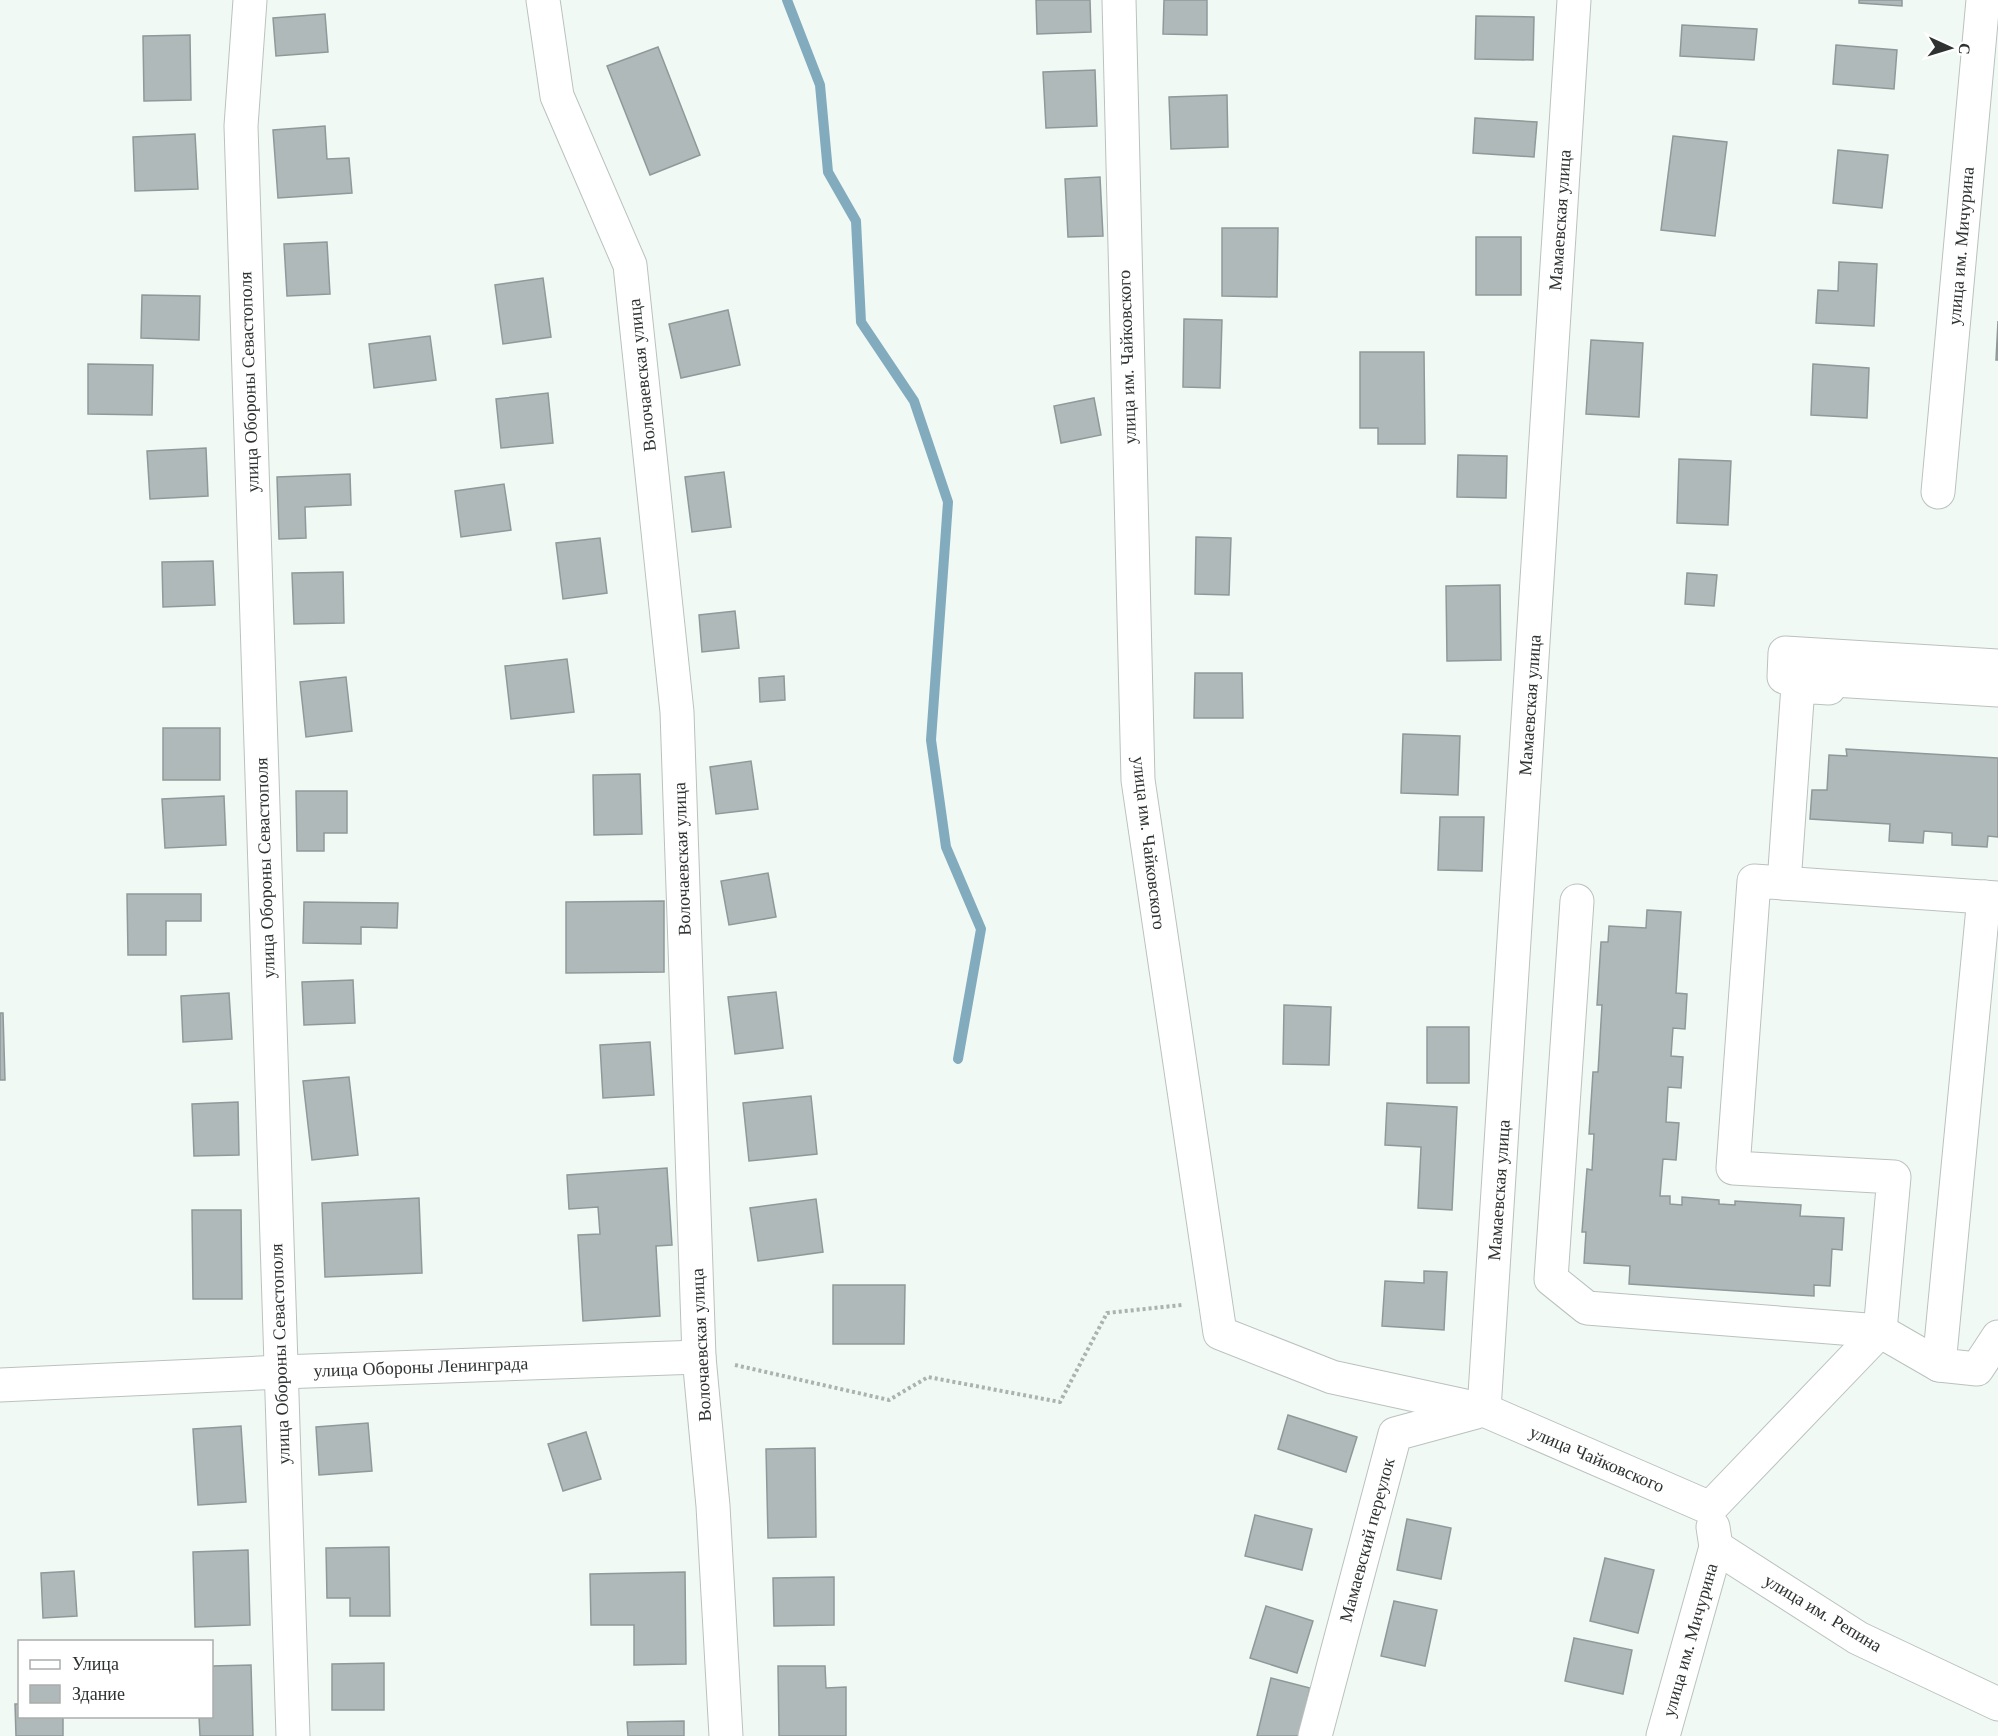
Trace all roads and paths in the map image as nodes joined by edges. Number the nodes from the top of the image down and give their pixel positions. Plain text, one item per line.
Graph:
1 (250, 0) edge
2 (543, 0) edge
3 (1119, 0) edge
4 (1574, 0) edge
5 (1983, 0) edge
6 (1938, 492) dead end
7 (1998, 666) edge
8 (1998, 690) edge
9 (1998, 702) edge
10 (1784, 883) junction
11 (1991, 898) edge
12 (1577, 901) dead end
13 (1215, 1302) junction
14 (1880, 1331) junction
15 (1998, 1337) edge
16 (699, 1357) junction
17 (1939, 1365) junction
18 (281, 1372) junction
19 (0, 1385) edge
20 (1484, 1410) junction
21 (1710, 1508) junction
22 (1716, 1547) junction
23 (1998, 1704) edge
24 (293, 1736) edge
25 (726, 1736) edge
26 (1315, 1736) edge
27 (1663, 1736) edge

1 - 18 street, улица Обороны Севастополя
2 - 16 street, Волочаевская улица
3 - 13 street, улица им. Чайковского
4 - 20 street, Мамаевская улица
5 - 6 street, улица им. Мичурина
7 - 8 street
9 - 10 street
10 - 11 street
10 - 14 street
11 - 17 street
12 - 14 street
13 - 16 path
13 - 20 street, улица им. Чайковского
14 - 17 street
14 - 21 street
15 - 17 street
16 - 18 street, улица Обороны Ленинграда
16 - 25 street, Волочаевская улица
18 - 19 street, улица Обороны Ленинграда
18 - 24 street, улица Обороны Севастополя
20 - 21 street, улица Чайковского
20 - 26 street, Мамаевский переулок
21 - 22 street, улица им. Мичурина
22 - 23 street, улица им. Репина
22 - 27 street, улица им. Мичурина

